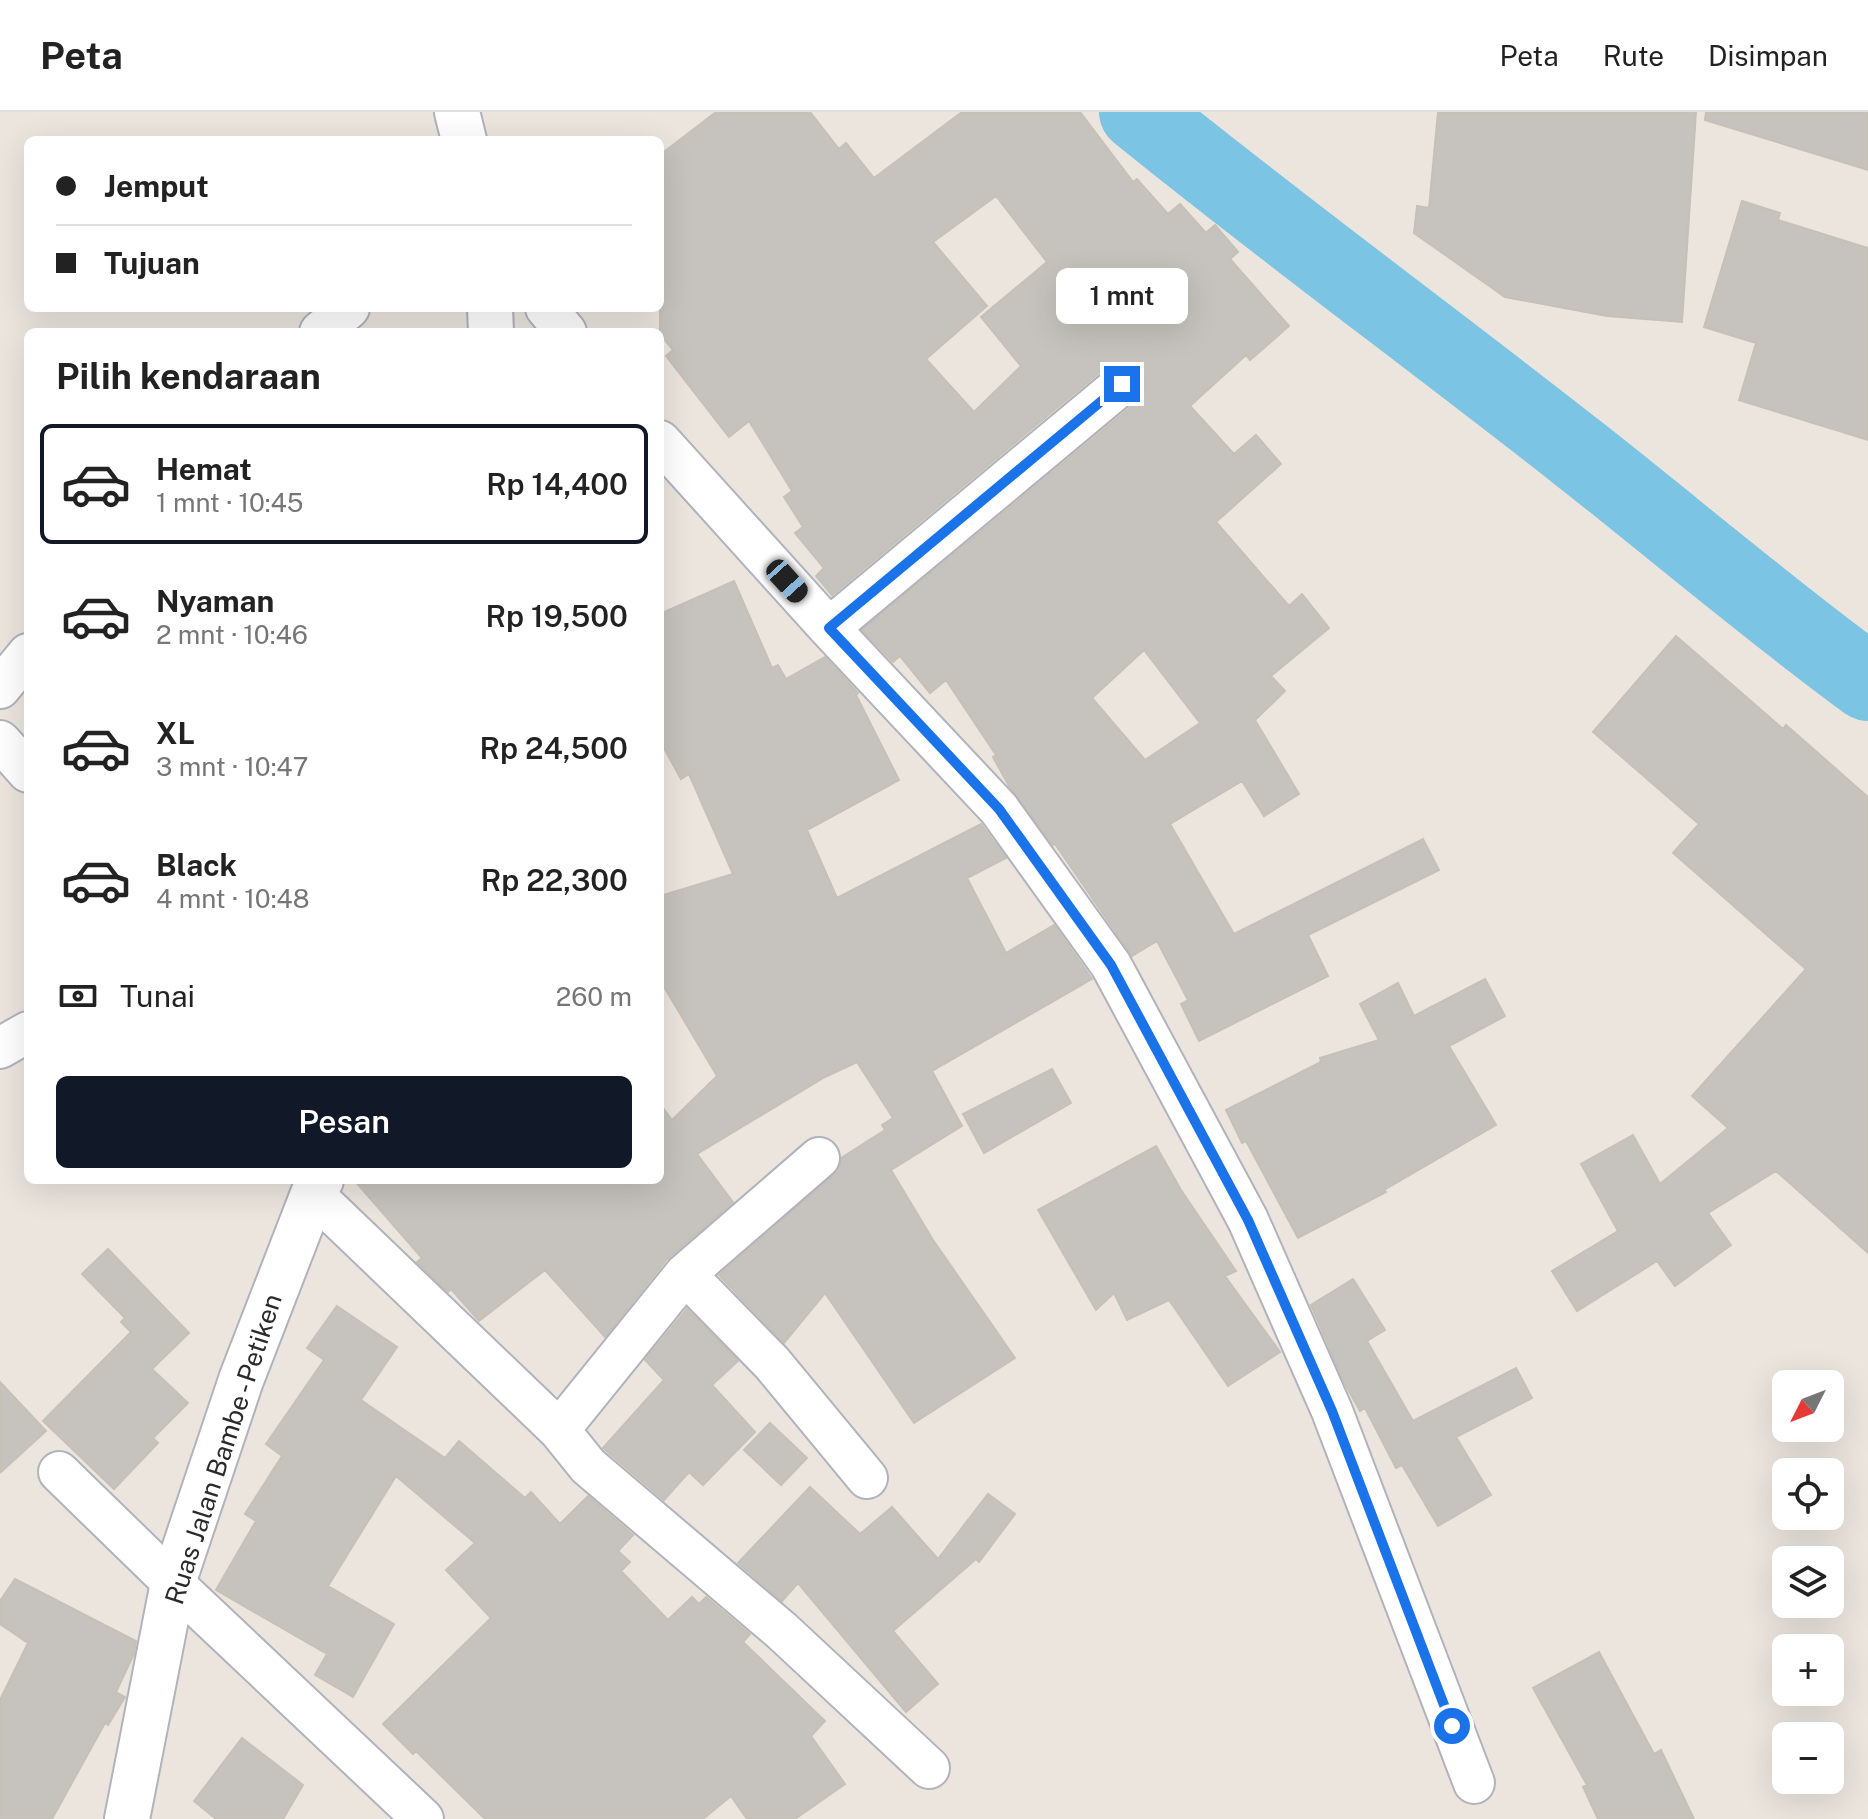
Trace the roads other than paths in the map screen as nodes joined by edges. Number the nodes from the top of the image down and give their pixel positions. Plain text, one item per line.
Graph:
1 (457, 112) edge
2 (463, 136) edge
3 (344, 312) edge
4 (549, 312) edge
5 (325, 328) edge
6 (563, 328) edge
7 (1122, 384) dead end
8 (664, 445) edge
9 (829, 628) junction
10 (24, 659) edge
11 (0, 688) edge
12 (0, 741) edge
13 (24, 768) edge
14 (24, 1034) edge
15 (0, 1048) edge
16 (819, 1158) dead end
17 (317, 1187) edge
18 (685, 1274) junction
19 (559, 1430) junction
20 (59, 1472) dead end
21 (867, 1478) dead end
22 (173, 1583) junction
23 (929, 1768) dead end
24 (1474, 1783) dead end
25 (127, 1819) edge
26 (423, 1819) edge

1 - 2 main road
3 - 5 street
4 - 6 street
7 - 9 street
8 - 9 street
9 - 24 street
10 - 11 street
12 - 13 street
14 - 15 street
16 - 18 street
17 - 19 street
17 - 22 main road, Ruas Jalan Bambe - Petiken
18 - 19 street
18 - 21 street
19 - 23 street
20 - 22 street
22 - 25 main road, Ruas Jalan Bambe - Petiken
22 - 26 street

